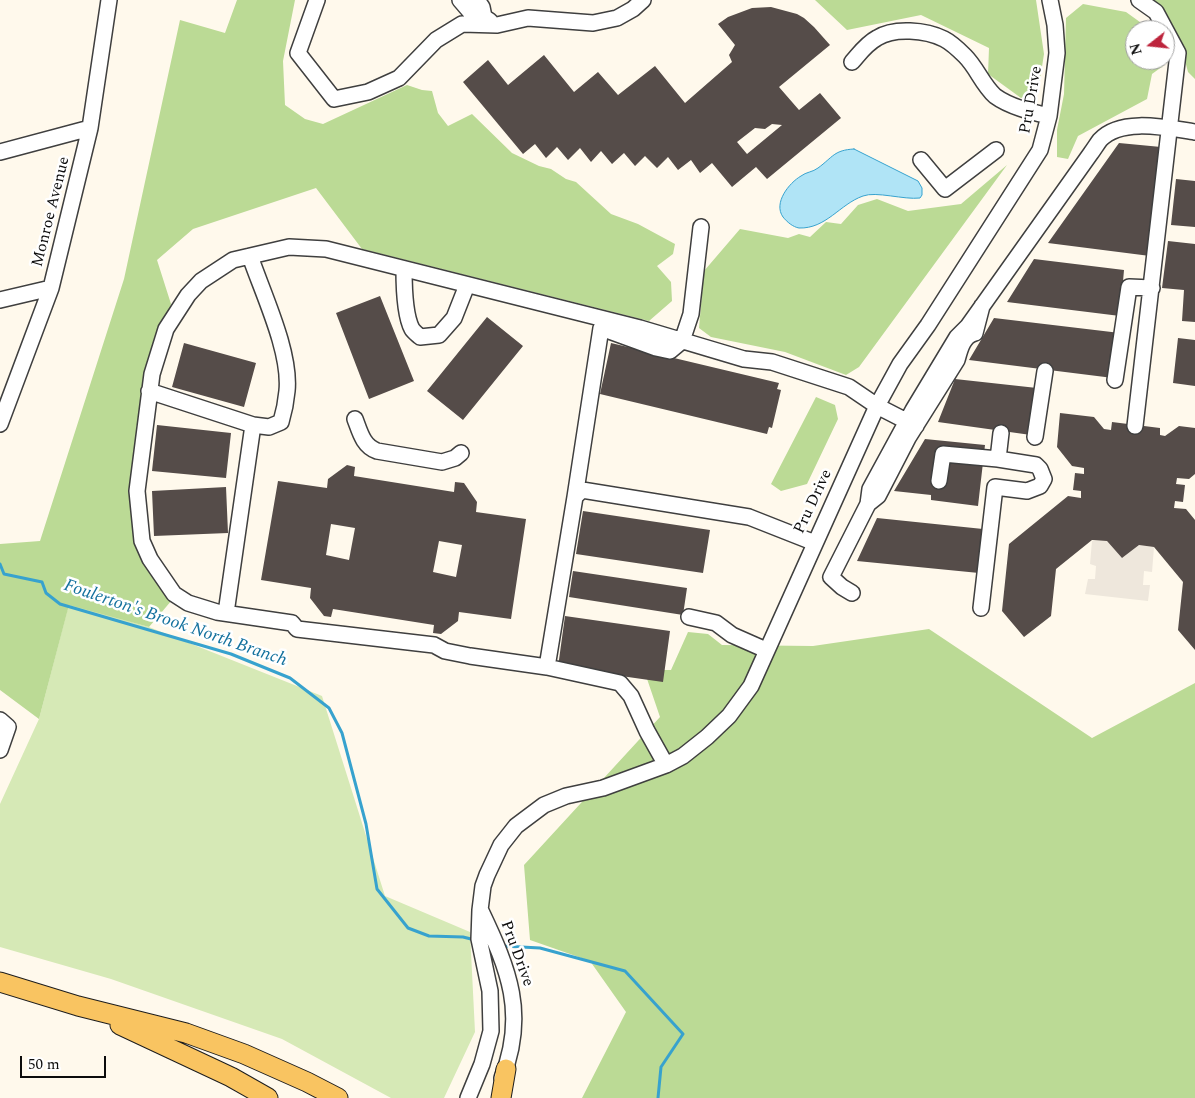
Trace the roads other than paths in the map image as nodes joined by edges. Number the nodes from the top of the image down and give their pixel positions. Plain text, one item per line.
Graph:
1 (109, 0) edge
2 (317, 0) edge
3 (460, 0) edge
4 (476, 0) edge
5 (644, 0) edge
6 (1050, 0) edge
7 (1140, 0) edge
8 (491, 21) junction
9 (852, 62) dead end
10 (1049, 116) junction
11 (90, 128) junction
12 (1170, 129) junction
13 (1195, 132) edge
14 (996, 150) dead end
15 (0, 152) edge
16 (921, 160) dead end
17 (700, 227) dead end
18 (250, 256) junction
19 (404, 269) junction
20 (467, 286) junction
21 (51, 288) junction
22 (1152, 288) junction
23 (0, 300) edge
24 (682, 340) junction
25 (1045, 371) dead end
26 (1115, 380) dead end
27 (149, 391) junction
28 (877, 406) junction
29 (355, 419) dead end
30 (0, 424) edge
31 (911, 424) junction
32 (253, 425) junction
33 (1135, 426) dead end
34 (1001, 433) dead end
35 (1035, 437) dead end
36 (461, 453) dead end
37 (998, 459) junction
38 (939, 481) dead end
39 (575, 497) junction
40 (815, 543) junction
41 (852, 593) dead end
42 (981, 608) dead end
43 (226, 613) junction
44 (689, 617) dead end
45 (766, 650) junction
46 (547, 667) junction
47 (0, 720) edge
48 (0, 750) edge
49 (666, 765) junction
50 (490, 952) junction
51 (0, 982) edge
52 (78, 1006) junction
53 (506, 1069) junction
54 (268, 1098) edge
55 (338, 1098) edge
56 (468, 1098) edge
57 (495, 1098) edge
58 (501, 1098) edge

1 - 11 street, Monroe Avenue
2 - 8 street
3 - 8 street
4 - 8 street
5 - 8 street
6 - 10 street, Pru Drive
7 - 12 street
9 - 10 street
10 - 28 street, Pru Drive
11 - 15 street
11 - 21 street, Monroe Avenue
12 - 13 street
12 - 22 street
12 - 31 street
14 - 16 street
17 - 24 street
18 - 19 street
18 - 27 street
18 - 32 street
19 - 20 street
19 - 20 street
20 - 24 street
21 - 23 street
21 - 30 street, Monroe Avenue
22 - 26 street
22 - 33 street
24 - 28 street
24 - 39 street
25 - 35 street
27 - 32 street
27 - 43 street
28 - 31 street
28 - 40 street, Pru Drive
29 - 36 street
31 - 41 street
32 - 43 street
34 - 37 street
37 - 38 street
37 - 42 street
39 - 40 street
39 - 46 street
40 - 45 street, Pru Drive
43 - 46 street
44 - 45 street
45 - 49 street, Pru Drive
46 - 49 street
47 - 48 street
49 - 50 street, Pru Drive
50 - 53 street, Pru Drive
50 - 56 street, Pru Drive
51 - 52 main road
52 - 54 main road
52 - 55 main road
53 - 57 street, Pru Drive
53 - 58 main road

